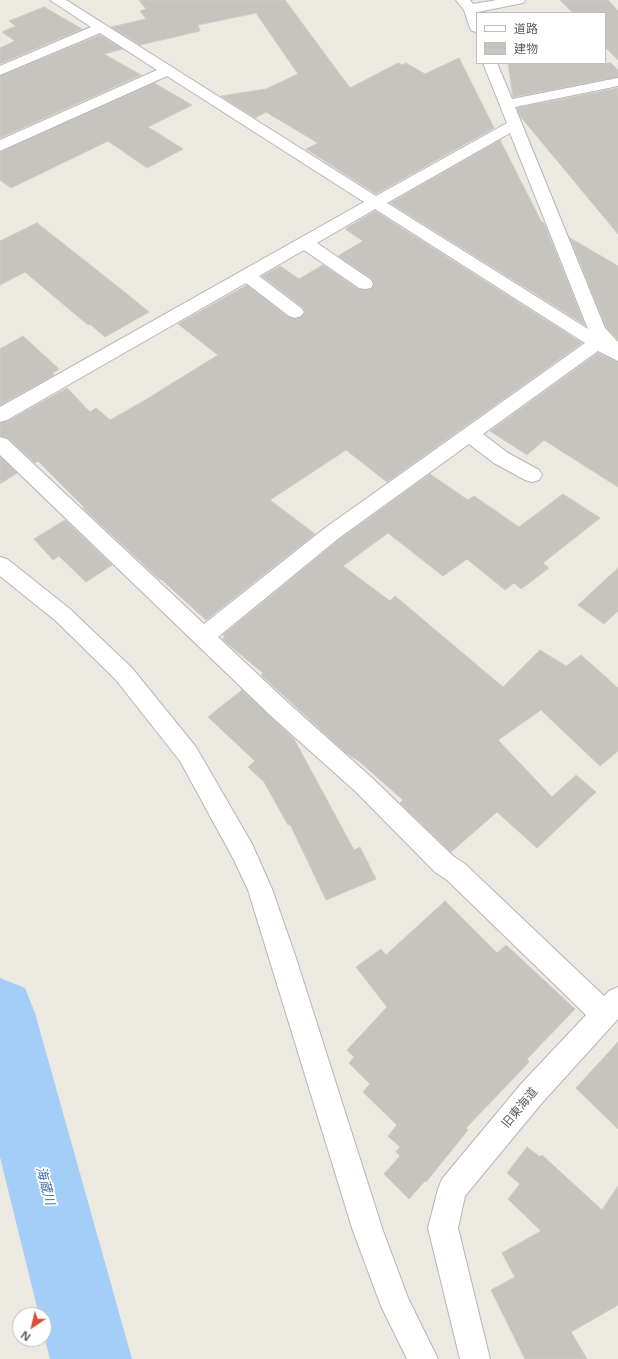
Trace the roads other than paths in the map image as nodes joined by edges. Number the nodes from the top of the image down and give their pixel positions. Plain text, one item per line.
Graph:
1 (57, 0) edge
2 (518, 0) edge
3 (466, 4) edge
4 (476, 26) edge
5 (101, 28) junction
6 (490, 64) edge
7 (168, 70) junction
8 (0, 71) edge
9 (618, 82) edge
10 (506, 105) junction
11 (513, 125) junction
12 (0, 146) edge
13 (375, 202) junction
14 (304, 242) junction
15 (247, 275) junction
16 (365, 284) dead end
17 (295, 312) dead end
18 (596, 343) junction
19 (618, 354) edge
20 (0, 415) edge
21 (469, 434) junction
22 (0, 444) edge
23 (532, 476) dead end
24 (0, 565) edge
25 (203, 637) junction
26 (613, 1010) edge
27 (423, 1359) edge
28 (475, 1359) edge

1 - 5 street
2 - 3 street
3 - 4 street
5 - 7 street
5 - 8 street
6 - 10 street
7 - 12 street
7 - 13 street
9 - 10 street
10 - 11 street
11 - 13 street
11 - 19 street
13 - 14 street
13 - 18 street
14 - 15 street
14 - 16 street
15 - 17 street
15 - 20 street
18 - 19 street
18 - 21 street
21 - 23 street
21 - 25 street
22 - 25 street
24 - 27 street
25 - 26 street
26 - 28 street, 旧東海道

